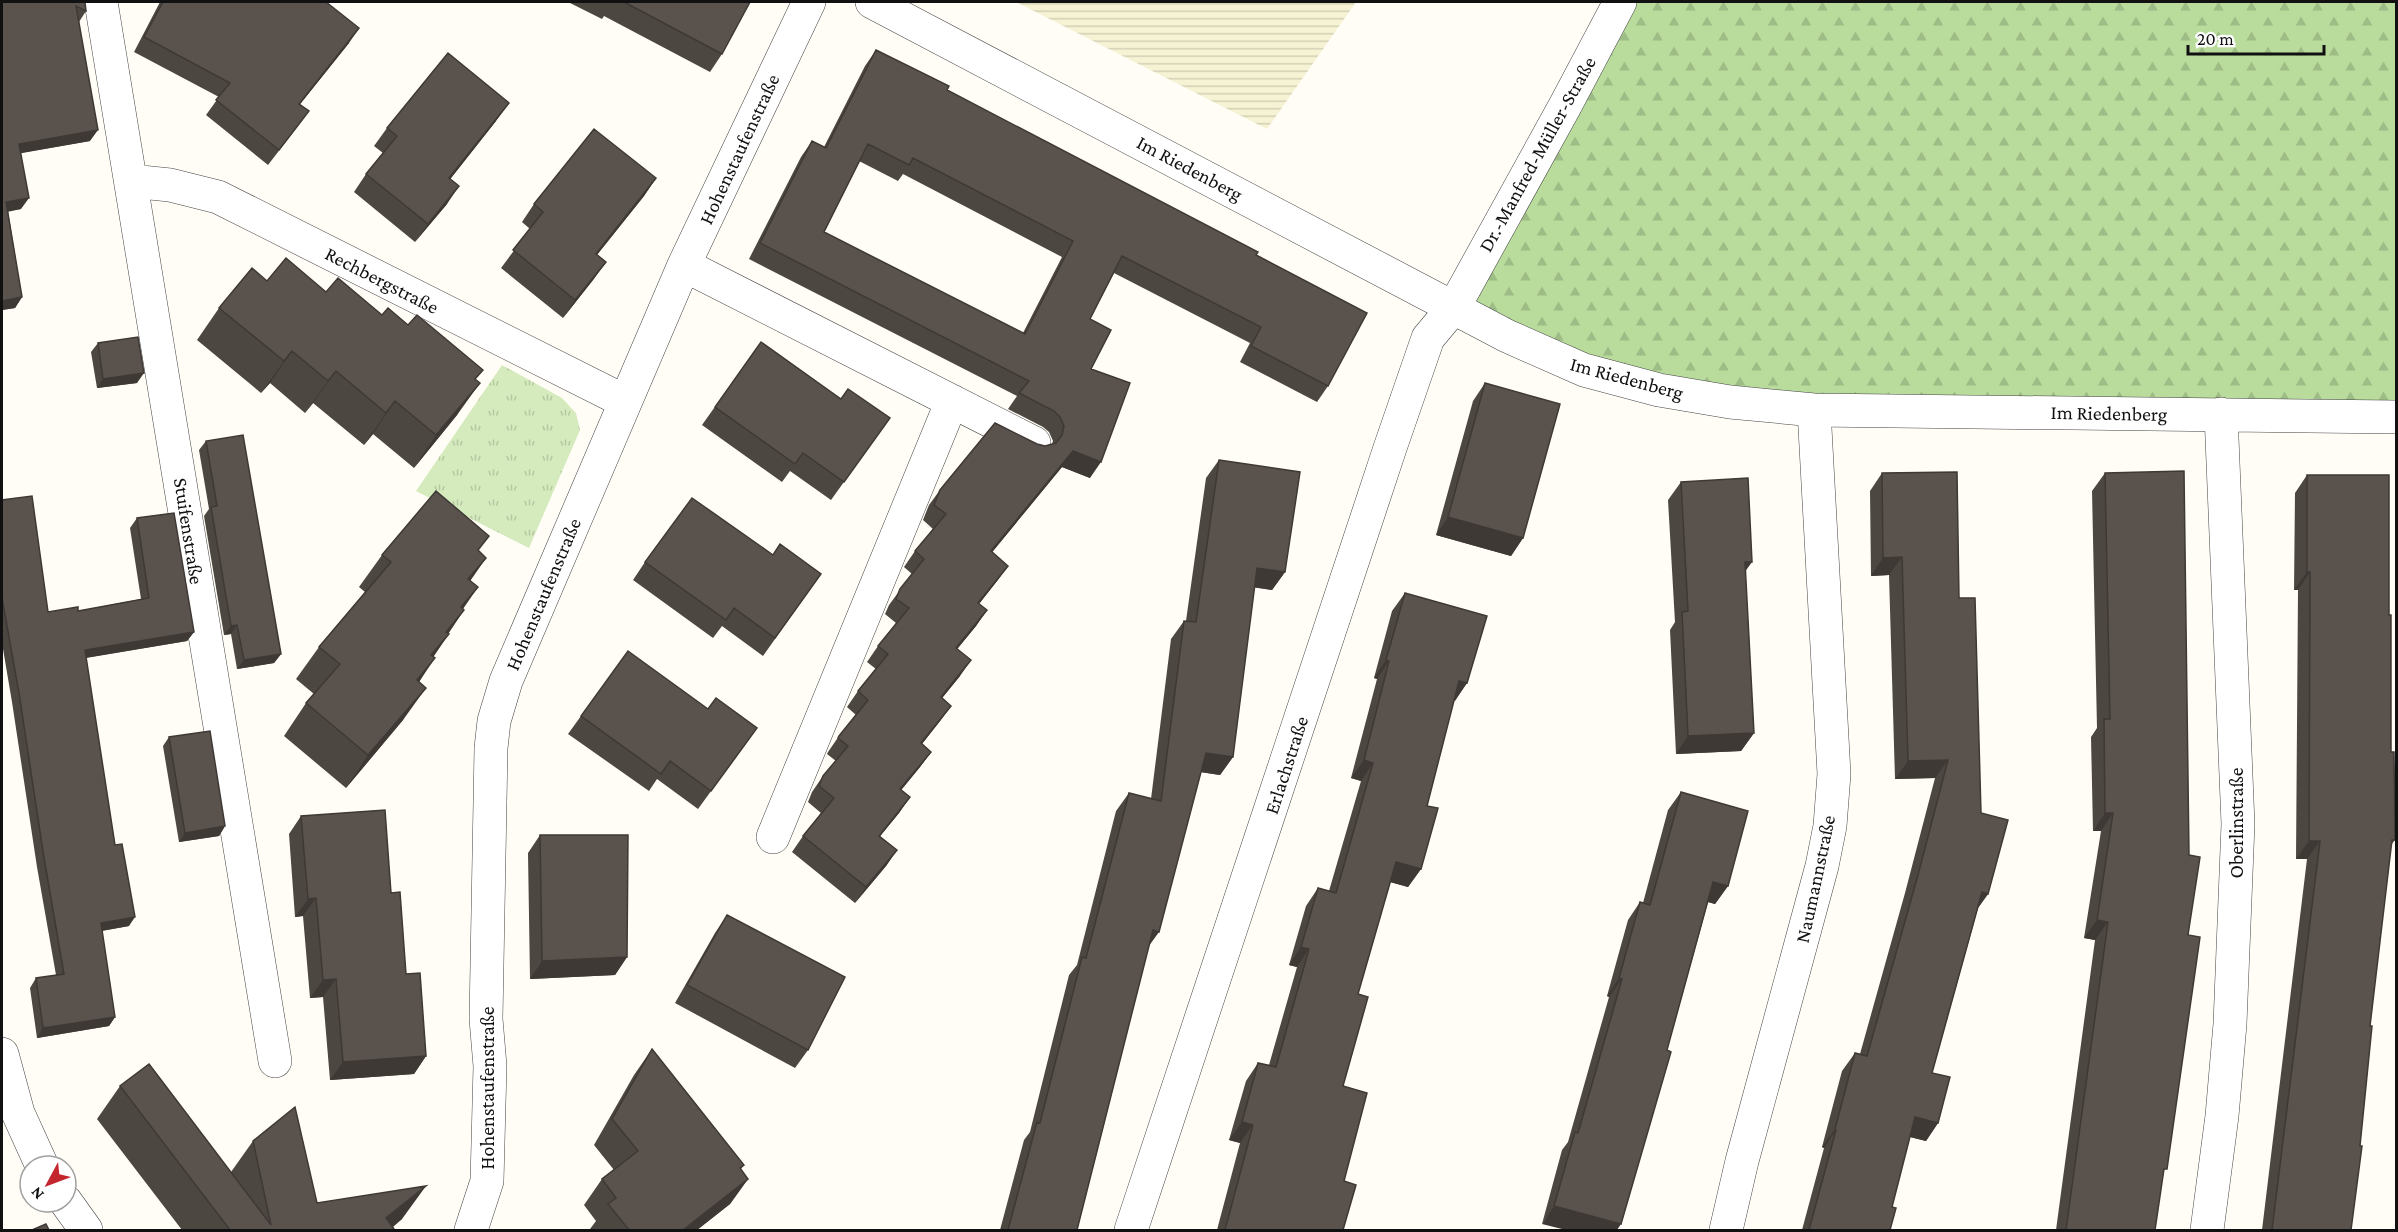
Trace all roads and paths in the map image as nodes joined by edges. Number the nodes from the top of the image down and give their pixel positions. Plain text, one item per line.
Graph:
1 (101, 2) edge
2 (809, 2) edge
3 (872, 2) edge
4 (1620, 2) edge
5 (131, 181) junction
6 (684, 265) junction
7 (1454, 307) junction
8 (624, 401) junction
9 (952, 401) junction
10 (1814, 410) junction
11 (2221, 414) junction
12 (2397, 417) edge
13 (1034, 442) edge
14 (773, 837) dead end
15 (2, 1054) edge
16 (275, 1061) dead end
17 (37, 1154) edge
18 (75, 1214) edge
19 (86, 1230) edge
20 (471, 1230) edge
21 (1131, 1230) edge
22 (1726, 1230) edge
23 (2207, 1230) edge

1 - 5 street, Stuifenstraße
2 - 6 street, Hohenstaufenstraße
3 - 7 street, Im Riedenberg
4 - 7 street, Dr.-Manfred-Müller-Straße
5 - 8 street, Rechbergstraße
5 - 16 street, Stuifenstraße
6 - 8 street, Hohenstaufenstraße
6 - 9 street
7 - 10 street, Im Riedenberg
7 - 21 street, Erlachstraße
8 - 20 street, Hohenstaufenstraße
9 - 13 street
9 - 14 street
10 - 11 street, Im Riedenberg
10 - 22 street, Naumannstraße
11 - 12 street, Im Riedenberg
11 - 23 street, Oberlinstraße
15 - 17 street
18 - 19 street

